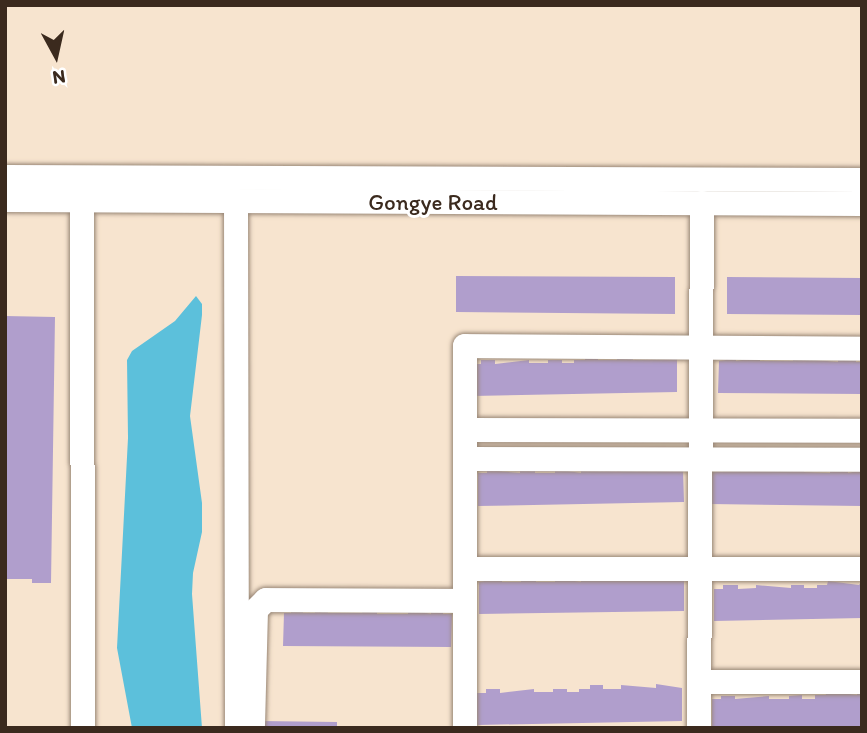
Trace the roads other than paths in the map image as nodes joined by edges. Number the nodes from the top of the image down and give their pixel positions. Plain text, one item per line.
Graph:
1 (5, 177) edge
2 (862, 180) edge
3 (5, 200) edge
4 (82, 200) junction
5 (236, 201) junction
6 (702, 203) junction
7 (862, 204) edge
8 (699, 348) junction
9 (862, 349) edge
10 (465, 430) junction
11 (699, 431) junction
12 (862, 431) edge
13 (465, 460) junction
14 (700, 460) junction
15 (862, 460) edge
16 (700, 568) junction
17 (465, 569) junction
18 (862, 569) edge
19 (465, 601) junction
20 (699, 682) junction
21 (862, 682) edge
22 (83, 728) edge
23 (237, 728) edge
24 (253, 728) edge
25 (465, 728) edge
26 (699, 728) edge

1 - 2 street, Gongye Road
3 - 4 street, Gongye Road
4 - 5 street, Gongye Road
4 - 22 street
5 - 6 street, Gongye Road
5 - 23 street
6 - 7 street, Gongye Road
6 - 8 street
8 - 9 street
8 - 10 street
8 - 11 street
10 - 11 street
10 - 13 street
11 - 12 street
11 - 14 street
13 - 14 street
13 - 17 street
14 - 15 street
14 - 16 street
16 - 17 street
16 - 18 street
16 - 20 street
17 - 19 street
19 - 24 street
19 - 25 street
20 - 21 street
20 - 26 street

